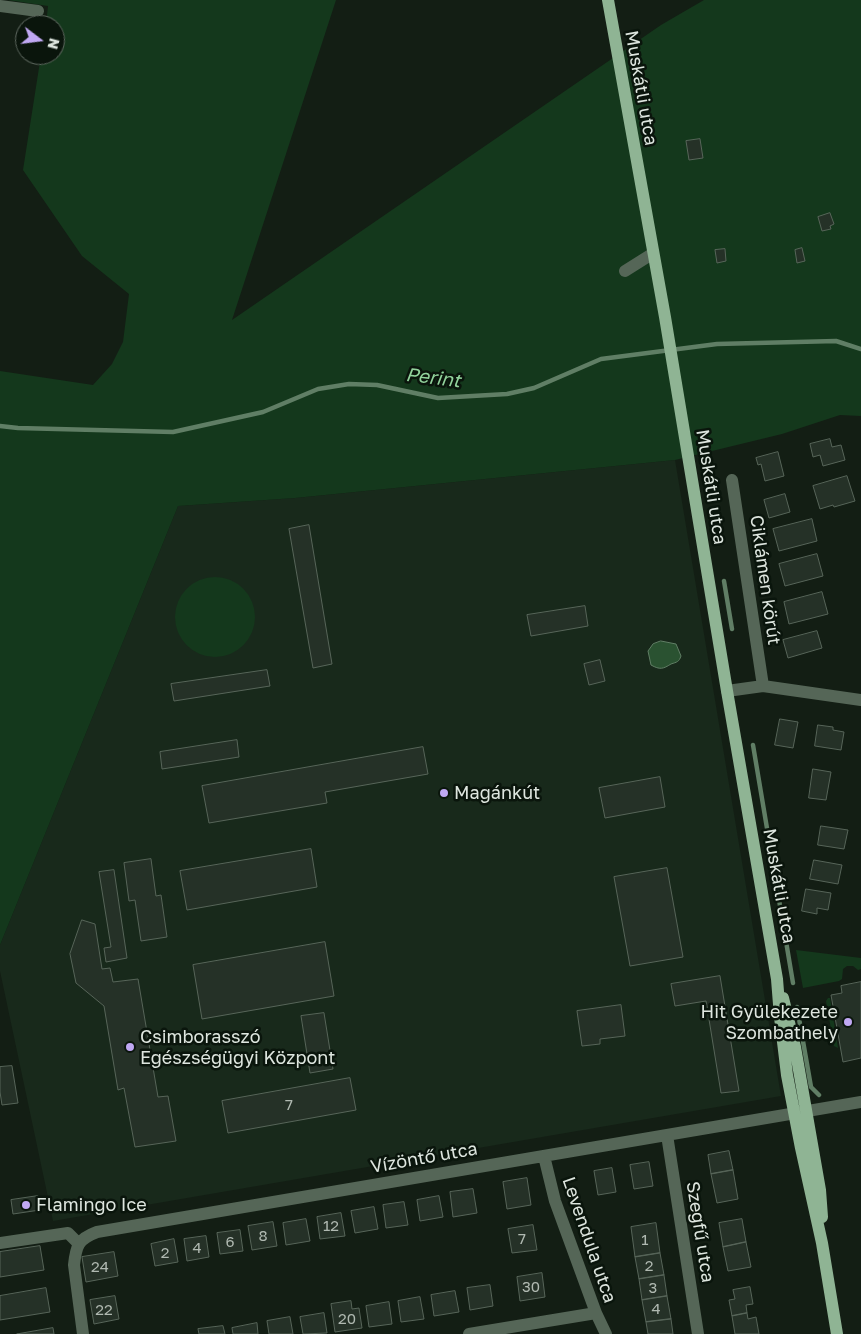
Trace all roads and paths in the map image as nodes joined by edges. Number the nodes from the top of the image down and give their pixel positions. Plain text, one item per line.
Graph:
1 (608, 0) edge
2 (0, 6) edge
3 (38, 11) dead end
4 (652, 254) junction
5 (625, 272) dead end
6 (732, 480) dead end
7 (763, 686) junction
8 (727, 691) junction
9 (861, 700) edge
10 (861, 1102) edge
11 (800, 1112) junction
12 (667, 1135) junction
13 (544, 1156) junction
14 (0, 1243) edge
15 (78, 1244) junction
16 (596, 1313) junction
17 (83, 1334) edge
18 (469, 1334) edge
19 (606, 1334) edge
20 (698, 1334) edge
21 (837, 1334) edge

1 - 4 main road, Muskátli utca
2 - 3 street
4 - 5 street
4 - 8 main road, Muskátli utca
6 - 7 street, Ciklámen körút
7 - 8 street
7 - 9 street
8 - 11 main road, Muskátli utca
10 - 11 street, Vízöntő utca
11 - 12 street, Vízöntő utca
11 - 21 main road, Muskátli utca
12 - 13 street, Vízöntő utca
12 - 20 street, Szegfű utca
13 - 15 street, Vízöntő utca
13 - 16 street, Levendula utca
14 - 15 street
15 - 17 street
16 - 18 street
16 - 19 street, Levendula utca

